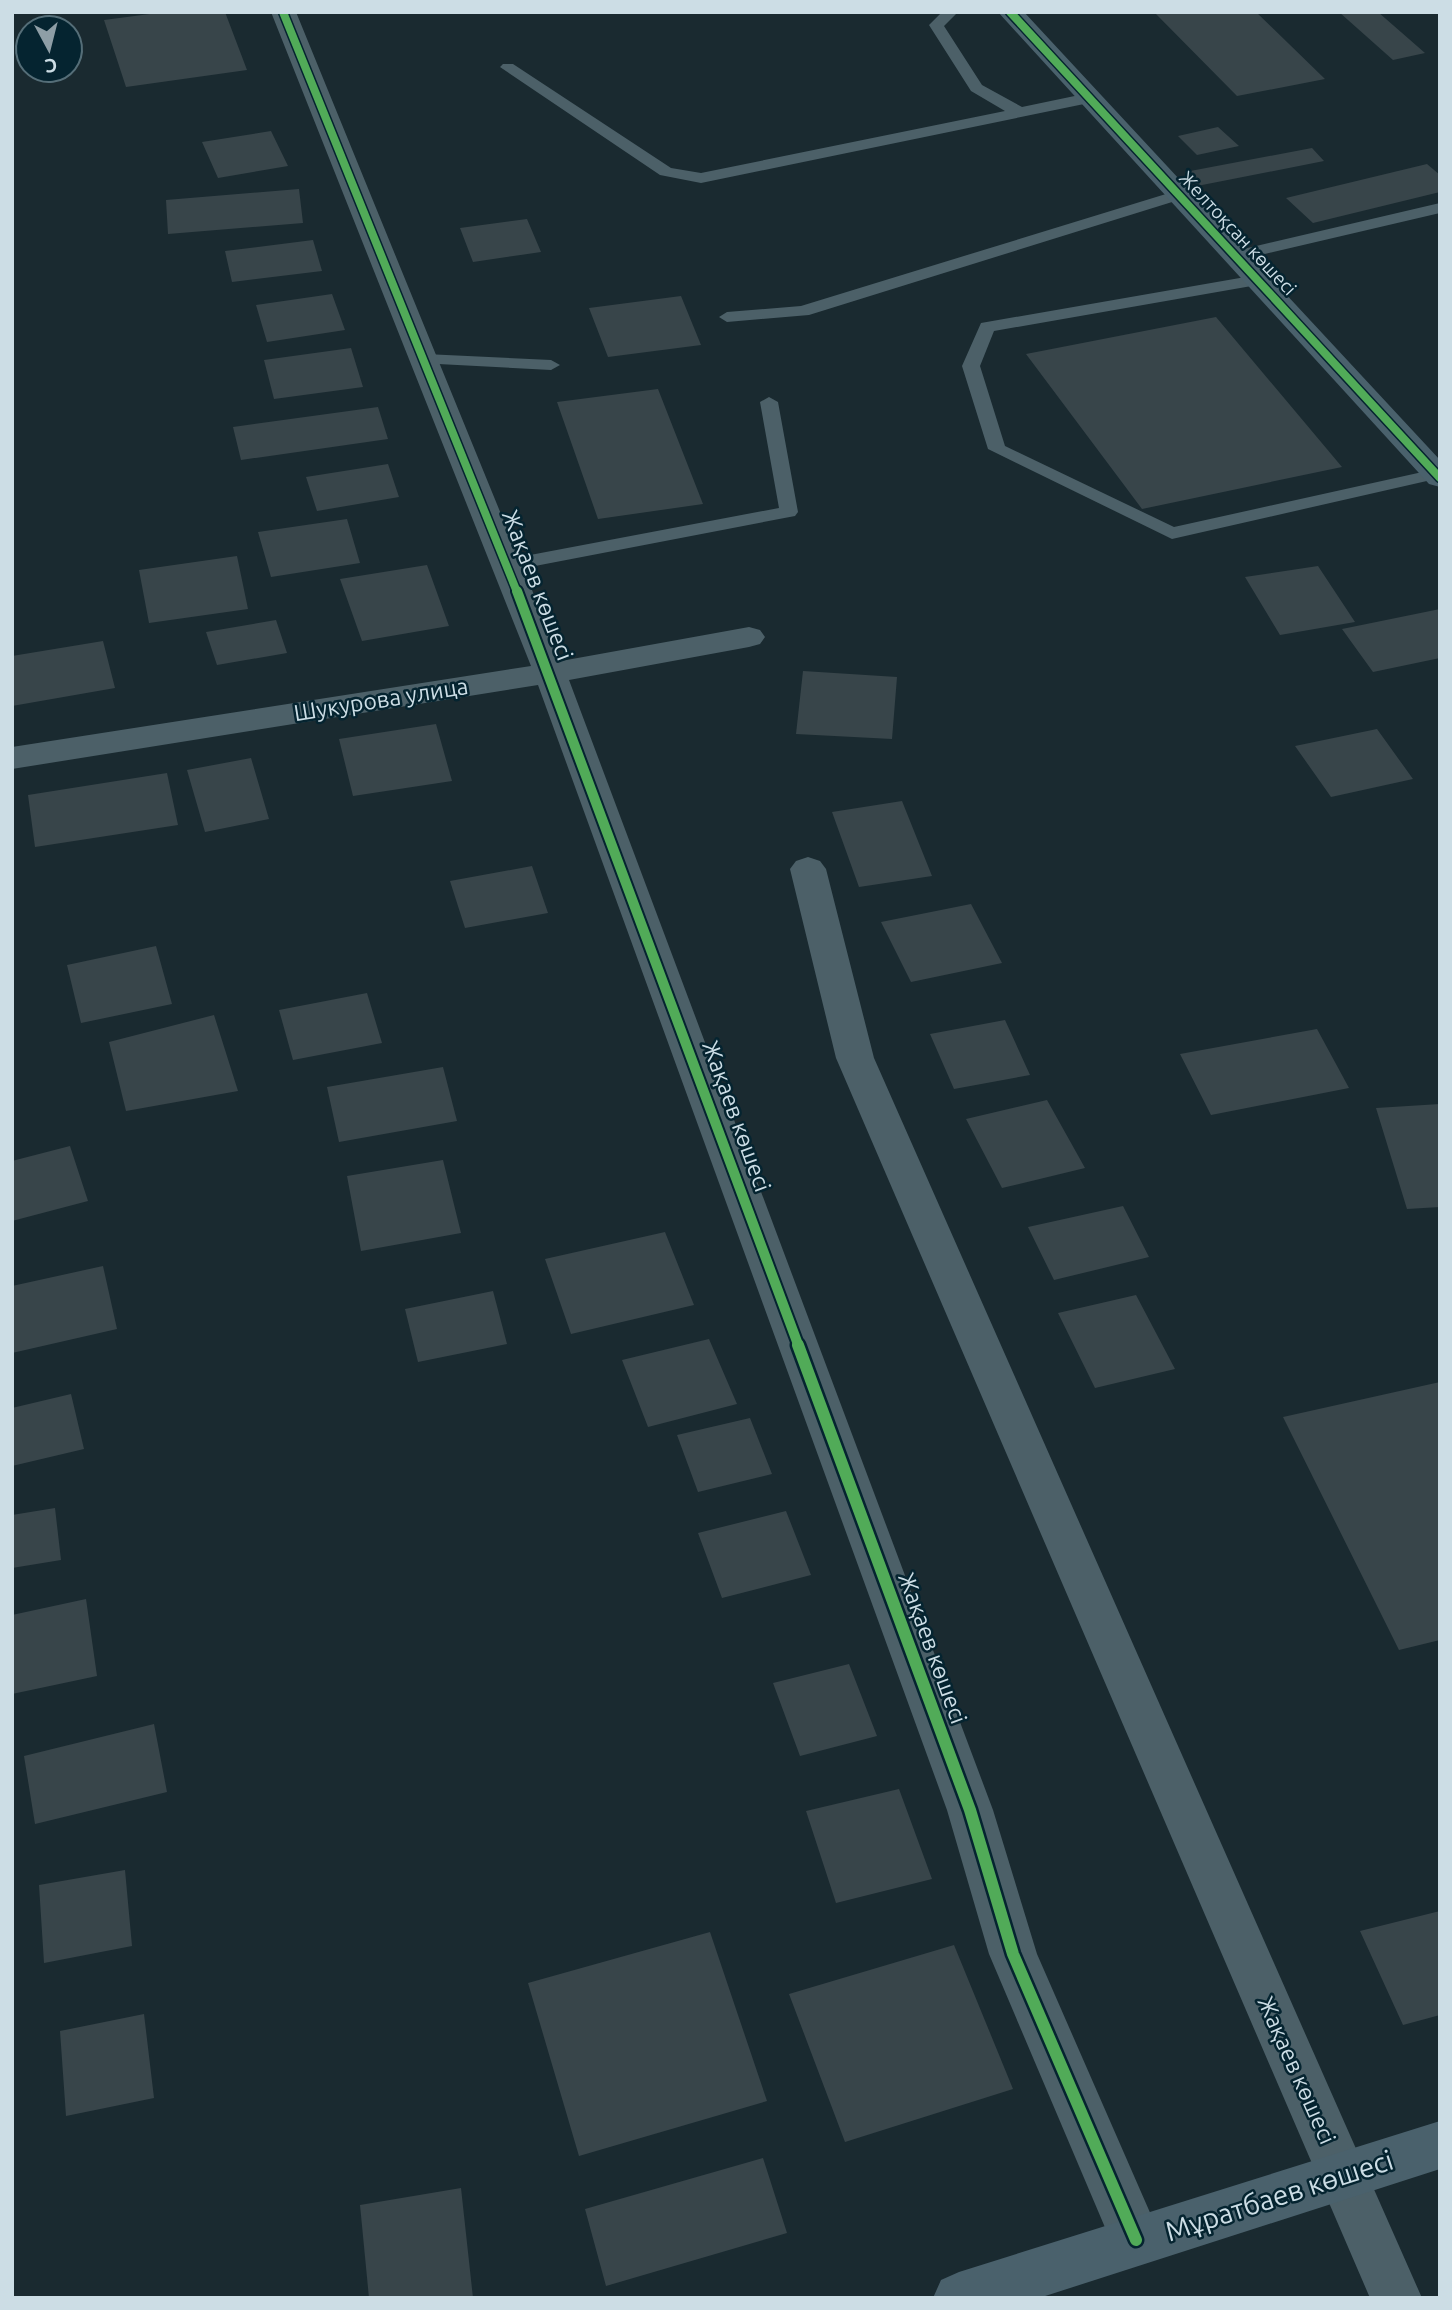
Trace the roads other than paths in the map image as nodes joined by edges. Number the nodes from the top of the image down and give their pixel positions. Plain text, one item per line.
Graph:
1 (283, 12) edge
2 (951, 12) edge
3 (1010, 12) edge
4 (508, 67) dead end
5 (1089, 98) junction
6 (1019, 112) junction
7 (1179, 195) junction
8 (1440, 208) edge
9 (1235, 256) junction
10 (1257, 280) junction
11 (727, 317) dead end
12 (425, 359) junction
13 (551, 365) dead end
14 (769, 402) dead end
15 (1438, 476) edge
16 (509, 565) junction
17 (749, 637) dead end
18 (550, 673) junction
19 (12, 758) edge
20 (808, 869) dead end
21 (1440, 2145) edge
22 (1342, 2174) junction
23 (1136, 2240) junction
24 (959, 2298) edge
25 (1396, 2298) edge

1 - 12 street, Жақаев көшесі
2 - 6 lane
3 - 5 street, Желтоқсан көшесі
4 - 6 lane
5 - 6 lane
5 - 7 street, Желтоқсан көшесі
7 - 9 street, Желтоқсан көшесі
7 - 11 lane
8 - 9 lane
9 - 10 street, Желтоқсан көшесі
10 - 15 street, Желтоқсан көшесі
10 - 15 lane
12 - 13 lane
12 - 16 street, Жақаев көшесі
14 - 16 lane
16 - 18 street, Жақаев көшесі
17 - 18 street, Шукурова улица
18 - 19 street, Шукурова улица
18 - 23 street, Жақаев көшесі
20 - 22 street, Жақаев көшесі
21 - 22 street, Мұратбаев көшесі
22 - 23 street, Мұратбаев көшесі
22 - 25 street, Жақаев көшесі
23 - 24 street, Мұратбаев көшесі

